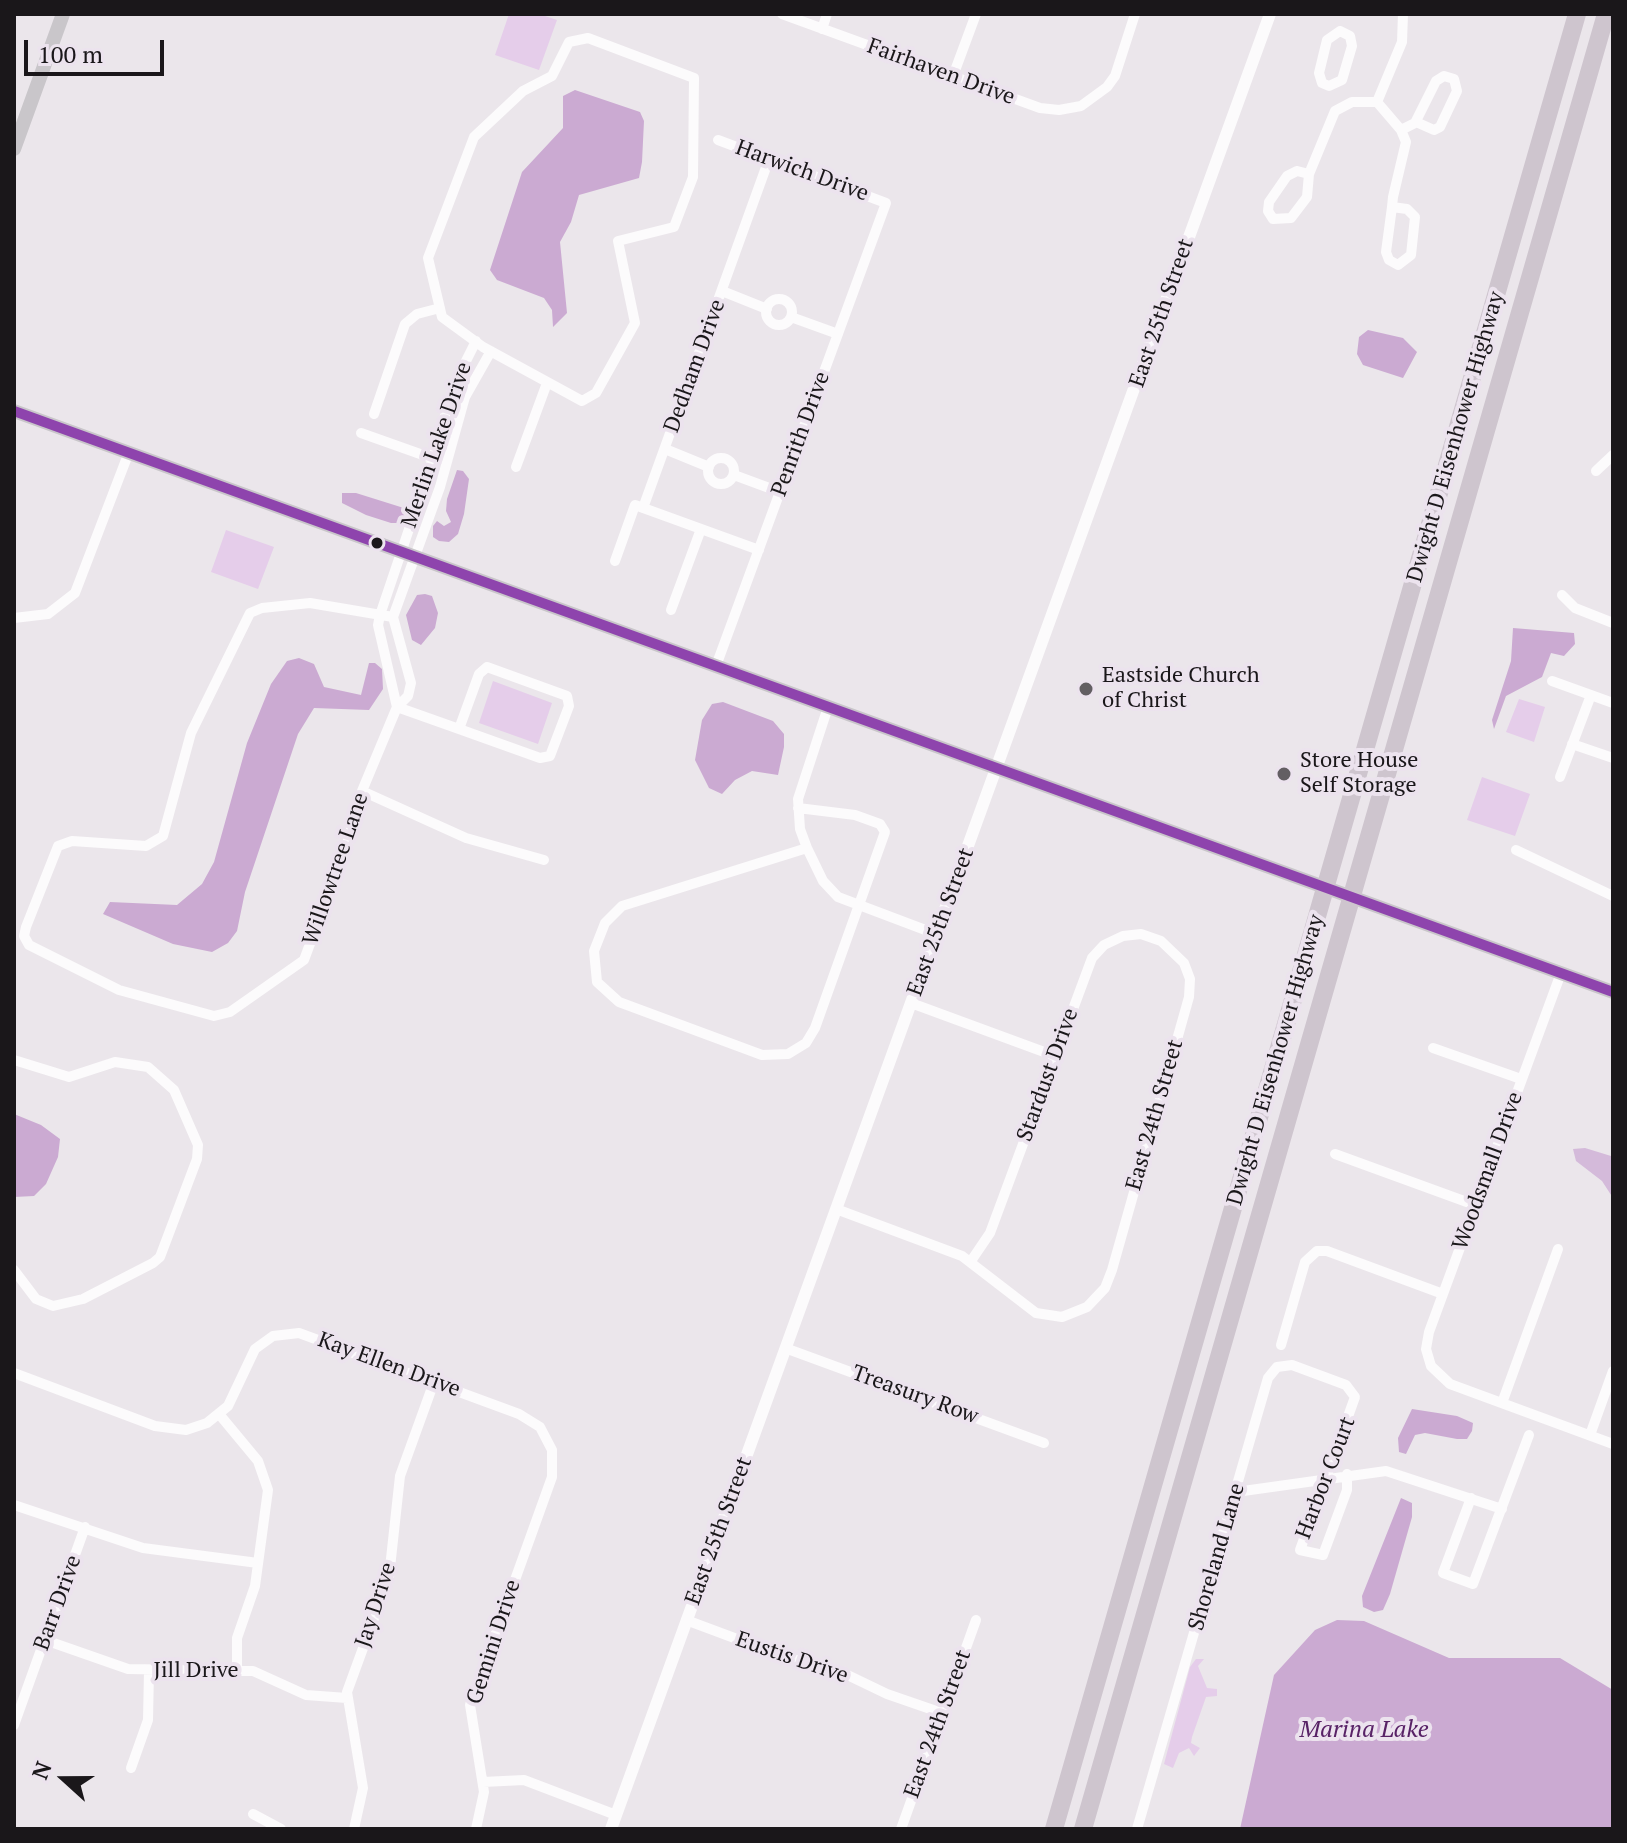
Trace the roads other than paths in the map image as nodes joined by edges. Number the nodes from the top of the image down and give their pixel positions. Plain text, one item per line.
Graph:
1 (63, 14) edge
2 (782, 14) edge
3 (827, 14) edge
4 (976, 14) edge
5 (1135, 14) edge
6 (1270, 14) edge
7 (1403, 14) edge
8 (1577, 14) edge
9 (1606, 14) edge
10 (822, 29) junction
11 (1345, 72) junction
12 (953, 76) junction
13 (1377, 102) junction
14 (1345, 104) junction
15 (1416, 122) junction
16 (1401, 130) junction
17 (718, 140) dead end
18 (14, 149) edge
19 (769, 159) junction
20 (1309, 174) junction
21 (886, 203) joint
22 (1392, 207) junction
23 (722, 291) junction
24 (440, 308) junction
25 (767, 309) junction
26 (791, 317) junction
27 (838, 334) junction
28 (483, 346) junction
29 (547, 383) junction
30 (14, 411) edge
31 (374, 414) dead end
32 (361, 433) dead end
33 (665, 449) junction
34 (129, 452) junction
35 (1613, 455) edge
36 (433, 458) junction
37 (447, 463) junction
38 (516, 467) dead end
39 (709, 467) junction
40 (1596, 471) dead end
41 (734, 475) junction
42 (780, 492) junction
43 (643, 508) junction
44 (701, 529) junction
45 (400, 550) junction
46 (759, 550) junction
47 (415, 556) junction
48 (615, 561) dead end
49 (1562, 595) dead end
50 (671, 610) dead end
51 (380, 615) junction
52 (393, 617) junction
53 (14, 618) edge
54 (1613, 623) edge
55 (716, 666) junction
56 (1552, 681) dead end
57 (1591, 695) junction
58 (1613, 703) edge
59 (397, 707) junction
60 (828, 707) junction
61 (459, 729) junction
62 (1572, 744) junction
63 (1613, 758) edge
64 (997, 768) junction
65 (1560, 777) dead end
66 (362, 791) junction
67 (798, 808) junction
68 (807, 848) junction
69 (1516, 850) dead end
70 (544, 860) dead end
71 (1613, 896) edge
72 (860, 906) junction
73 (936, 934) junction
74 (1161, 941) joint
75 (1561, 973) junction
76 (1613, 992) edge
77 (911, 1003) junction
78 (1433, 1048) dead end
79 (1055, 1056) junction
80 (14, 1060) edge
81 (1521, 1079) junction
82 (1335, 1154) dead end
83 (1475, 1205) junction
84 (836, 1209) junction
85 (1558, 1249) dead end
86 (971, 1261) junction
87 (14, 1270) edge
88 (1443, 1294) junction
89 (1281, 1345) dead end
90 (785, 1348) junction
91 (1613, 1371) edge
92 (14, 1373) edge
93 (434, 1382) junction
94 (1353, 1392) joint
95 (1502, 1403) junction
96 (219, 1414) junction
97 (1529, 1435) dead end
98 (1590, 1435) junction
99 (1044, 1443) dead end
100 (1613, 1444) edge
101 (554, 1459) joint
102 (1347, 1474) junction
103 (1327, 1477) junction
104 (1236, 1492) junction
105 (1471, 1498) junction
106 (14, 1505) edge
107 (1502, 1509) junction
108 (85, 1527) junction
109 (258, 1563) junction
110 (686, 1620) junction
111 (976, 1620) dead end
112 (45, 1640) junction
113 (149, 1671) junction
114 (237, 1671) junction
115 (347, 1698) junction
116 (942, 1713) junction
117 (14, 1725) edge
118 (131, 1768) dead end
119 (483, 1782) junction
120 (253, 1814) dead end
121 (616, 1815) junction
122 (281, 1829) edge
123 (354, 1829) edge
124 (476, 1829) edge
125 (611, 1829) edge
126 (901, 1829) edge
127 (1054, 1829) edge
128 (1083, 1829) edge
129 (1137, 1829) edge

1 - 18 main road
2 - 10 street, Fairhaven Drive
3 - 10 street
4 - 12 street
5 - 12 street, Fairhaven Drive
6 - 64 street, East 25th Street
7 - 13 street
8 - 127 highway, Dwight D Eisenhower Highway
9 - 128 highway, Dwight D Eisenhower Highway
10 - 12 street, Fairhaven Drive
11 - 11 street
11 - 14 street
13 - 14 street
13 - 16 street
14 - 20 street
15 - 15 street
15 - 16 street
16 - 22 street
17 - 19 street, Harwich Drive
19 - 21 street, Harwich Drive
19 - 23 street, Dedham Drive
20 - 20 street
21 - 27 street, Penrith Drive
22 - 22 street
23 - 25 street
23 - 33 street, Dedham Drive
24 - 28 street
24 - 29 street
24 - 31 street
25 - 26 street
25 - 26 street
26 - 27 street
27 - 42 street, Penrith Drive
28 - 29 street
28 - 36 street, Merlin Lake Drive
28 - 37 street, Merlin Lake Drive
29 - 38 street
30 - 34 main road
32 - 36 street
33 - 39 street
33 - 43 street, Dedham Drive
34 - 45 main road
34 - 53 street
35 - 40 street
36 - 37 street
36 - 45 street, Merlin Lake Drive
37 - 47 street, Merlin Lake Drive
39 - 41 street
39 - 41 street
41 - 42 street
42 - 46 street, Penrith Drive
43 - 44 street
43 - 48 street, Dedham Drive
44 - 46 street
44 - 50 street
45 - 47 main road
45 - 51 street
46 - 55 street, Penrith Drive
47 - 52 street
47 - 55 main road
49 - 54 street
51 - 52 street
51 - 59 street
51 - 66 street, Willowtree Lane
52 - 59 street, Willowtree Lane
55 - 60 main road
56 - 57 street
57 - 58 street
57 - 62 street
59 - 61 street
59 - 66 street, Willowtree Lane
60 - 64 main road
60 - 67 street
61 - 61 street
62 - 63 street
62 - 65 street
64 - 73 street, East 25th Street
64 - 75 main road
66 - 70 street
67 - 68 street
67 - 72 street
68 - 72 street
68 - 72 street
69 - 71 street
72 - 73 street
73 - 77 street, East 25th Street
74 - 79 street, Stardust Drive
74 - 86 street, East 24th Street
75 - 76 main road
75 - 81 street, Woodsmall Drive
77 - 79 street
77 - 84 street, East 25th Street
78 - 81 street
79 - 86 street, Stardust Drive
80 - 87 street
81 - 83 street, Woodsmall Drive
82 - 83 street
83 - 88 street, Woodsmall Drive
84 - 86 street
84 - 90 street, East 25th Street
85 - 95 street
88 - 89 street
88 - 95 street, Woodsmall Drive
90 - 99 street, Treasury Row
90 - 110 street, East 25th Street
91 - 98 street
92 - 96 street
93 - 96 street, Kay Ellen Drive
93 - 101 street, Kay Ellen Drive
93 - 115 street, Jay Drive
94 - 103 street, Harbor Court
94 - 104 street, Shoreland Lane
95 - 98 street
96 - 109 street
97 - 107 street
98 - 100 street
101 - 119 street, Gemini Drive
102 - 103 street
102 - 103 street, Harbor Court
102 - 105 street
103 - 104 street
104 - 129 street, Shoreland Lane
105 - 107 street
105 - 107 street
106 - 108 street
108 - 109 street
108 - 112 street, Barr Drive
109 - 114 street
110 - 116 street, Eustis Drive
110 - 121 street, East 25th Street
111 - 116 street, East 24th Street
112 - 113 street, Jill Drive
112 - 117 street, Barr Drive
113 - 114 street, Jill Drive
113 - 118 street
114 - 115 street, Jill Drive
115 - 123 street, Jay Drive
116 - 126 street, East 24th Street
119 - 121 street
119 - 124 street, Gemini Drive
120 - 122 street
121 - 125 street, East 25th Street

